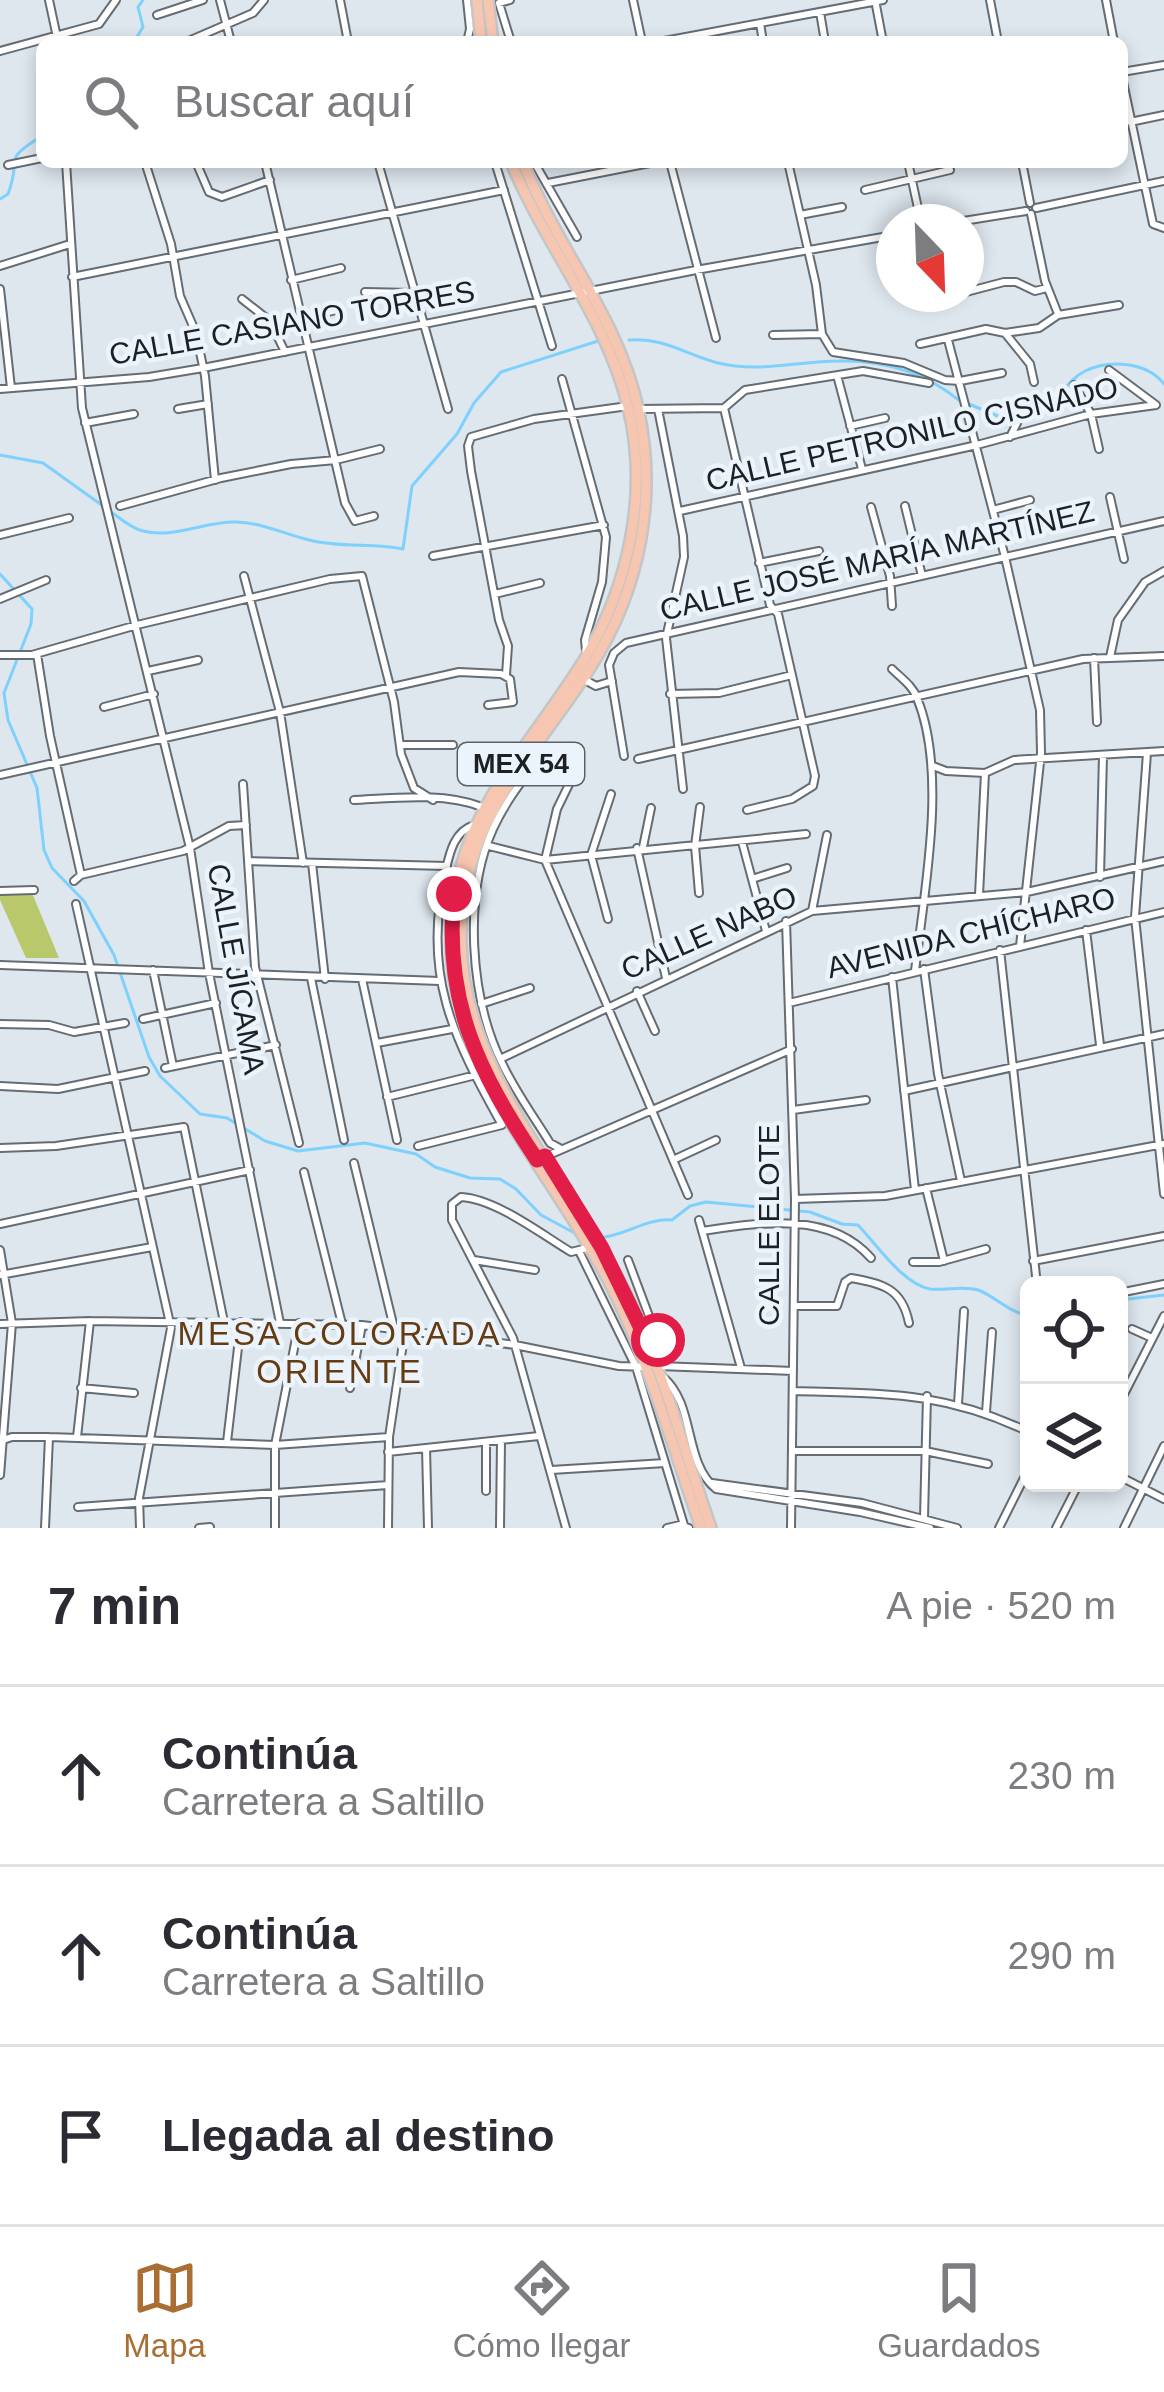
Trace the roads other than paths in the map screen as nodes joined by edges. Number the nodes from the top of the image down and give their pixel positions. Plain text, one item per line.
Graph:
1 (49, 0) edge
2 (116, 0) edge
3 (203, 0) edge
4 (220, 0) edge
5 (265, 0) edge
6 (340, 0) edge
7 (467, 0) edge
8 (477, 0) edge
9 (510, 0) edge
10 (633, 0) edge
11 (878, 0) edge
12 (990, 0) edge
13 (1106, 0) edge
14 (494, 2) edge
15 (820, 12) junction
16 (157, 15) dead end
17 (226, 23) junction
18 (760, 23) junction
19 (56, 36) edge
20 (65, 36) edge
21 (201, 36) edge
22 (229, 36) edge
23 (347, 36) edge
24 (468, 36) edge
25 (481, 36) edge
26 (493, 36) edge
27 (508, 36) edge
28 (641, 36) edge
29 (691, 36) edge
30 (763, 36) edge
31 (824, 36) edge
32 (882, 36) edge
33 (997, 36) edge
34 (1113, 36) edge
35 (36, 43) edge
36 (0, 51) edge
37 (1164, 65) edge
38 (1128, 74) edge
39 (1128, 110) edge
40 (1164, 115) edge
41 (1130, 122) junction
42 (36, 159) edge
43 (12, 164) dead end
44 (66, 168) edge
45 (147, 168) edge
46 (199, 168) edge
47 (267, 168) edge
48 (380, 168) edge
49 (498, 168) edge
50 (514, 168) edge
51 (526, 168) edge
52 (539, 168) edge
53 (602, 168) edge
54 (672, 168) edge
55 (789, 168) edge
56 (909, 168) edge
57 (1023, 168) edge
58 (950, 170) dead end
59 (270, 180) junction
60 (912, 180) junction
61 (1164, 181) edge
62 (548, 183) junction
63 (1145, 184) junction
64 (504, 190) junction
65 (865, 190) dead end
66 (917, 204) edge
67 (842, 208) dead end
68 (1031, 209) junction
69 (391, 212) junction
70 (800, 215) junction
71 (984, 217) edge
72 (1160, 227) edge
73 (282, 236) junction
74 (578, 237) dead end
75 (876, 238) edge
76 (70, 244) junction
77 (809, 250) junction
78 (173, 259) junction
79 (0, 266) edge
80 (341, 268) dead end
81 (697, 270) junction
82 (72, 277) junction
83 (292, 280) junction
84 (984, 287) edge
85 (1047, 288) junction
86 (0, 289) edge
87 (365, 292) dead end
88 (412, 293) junction
89 (586, 294) junction
90 (242, 299) dead end
91 (536, 302) junction
92 (1119, 305) dead end
93 (336, 310) dead end
94 (1058, 315) junction
95 (301, 319) junction
96 (421, 326) junction
97 (1005, 332) junction
98 (822, 334) junction
99 (773, 335) dead end
100 (716, 338) dead end
101 (949, 340) junction
102 (920, 344) dead end
103 (552, 346) dead end
104 (308, 347) junction
105 (285, 352) junction
106 (875, 361) junction
107 (203, 368) junction
108 (1109, 370) dead end
109 (871, 371) junction
110 (1002, 373) dead end
111 (838, 378) junction
112 (562, 379) dead end
113 (960, 381) junction
114 (1034, 382) dead end
115 (78, 383) junction
116 (928, 383) dead end
117 (1074, 385) dead end
118 (10, 388) junction
119 (0, 389) edge
120 (208, 404) junction
121 (1026, 405) dead end
122 (633, 408) junction
123 (724, 408) junction
124 (178, 409) dead end
125 (448, 409) dead end
126 (658, 409) junction
127 (134, 414) dead end
128 (1091, 414) junction
129 (572, 416) junction
130 (885, 418) dead end
131 (85, 423) junction
132 (850, 426) junction
133 (1010, 437) junction
134 (977, 445) junction
135 (380, 449) dead end
136 (1099, 449) dead end
137 (336, 460) junction
138 (862, 469) junction
139 (215, 480) junction
140 (744, 497) junction
141 (1110, 497) dead end
142 (1030, 500) dead end
143 (120, 506) dead end
144 (905, 506) dead end
145 (872, 507) dead end
146 (992, 510) junction
147 (680, 512) junction
148 (374, 516) dead end
149 (69, 518) dead end
150 (1164, 521) edge
151 (604, 525) junction
152 (1118, 532) junction
153 (1, 535) edge
154 (487, 547) junction
155 (818, 550) dead end
156 (433, 556) dead end
157 (1005, 557) junction
158 (1124, 559) dead end
159 (759, 563) junction
160 (1164, 571) edge
161 (244, 576) dead end
162 (922, 576) junction
163 (46, 580) dead end
164 (541, 584) dead end
165 (891, 584) junction
166 (495, 594) junction
167 (0, 599) edge
168 (250, 599) junction
169 (892, 606) dead end
170 (773, 609) junction
171 (136, 625) junction
172 (668, 632) junction
173 (37, 654) junction
174 (0, 655) edge
175 (592, 656) junction
176 (1164, 656) edge
177 (1110, 657) junction
178 (1094, 658) junction
179 (198, 660) dead end
180 (609, 661) junction
181 (892, 669) dead end
182 (1032, 670) junction
183 (148, 671) junction
184 (506, 675) junction
185 (792, 675) junction
186 (584, 679) junction
187 (612, 681) junction
188 (390, 688) junction
189 (154, 694) junction
190 (670, 694) junction
191 (916, 696) junction
192 (488, 705) dead end
193 (104, 707) dead end
194 (280, 712) junction
195 (803, 722) junction
196 (1096, 722) dead end
197 (1164, 736) edge
198 (164, 737) junction
199 (453, 745) dead end
200 (401, 746) junction
201 (1163, 751) edge
202 (677, 752) junction
203 (1147, 752) junction
204 (1103, 755) junction
205 (624, 756) dead end
206 (638, 759) dead end
207 (1041, 759) junction
208 (57, 760) junction
209 (580, 762) dead end
210 (931, 764) junction
211 (985, 773) junction
212 (0, 775) edge
213 (243, 784) dead end
214 (683, 789) dead end
215 (610, 794) dead end
216 (504, 798) junction
217 (354, 800) dead end
218 (433, 800) junction
219 (482, 807) junction
220 (700, 807) dead end
221 (651, 808) dead end
222 (747, 810) dead end
223 (246, 825) junction
224 (474, 825) junction
225 (806, 834) dead end
226 (827, 835) dead end
227 (695, 842) junction
228 (742, 842) junction
229 (489, 846) junction
230 (190, 848) junction
231 (640, 848) junction
232 (591, 855) junction
233 (545, 860) junction
234 (248, 861) junction
235 (1164, 861) edge
236 (307, 863) junction
237 (447, 866) junction
238 (787, 868) dead end
239 (1139, 868) junction
240 (1100, 877) junction
241 (752, 879) junction
242 (34, 890) dead end
243 (0, 891) edge
244 (1027, 892) junction
245 (699, 893) dead end
246 (979, 896) junction
247 (923, 900) junction
248 (76, 904) dead end
249 (812, 911) junction
250 (1164, 912) edge
251 (1135, 917) junction
252 (608, 919) dead end
253 (786, 921) junction
254 (1086, 930) junction
255 (766, 931) junction
256 (1020, 946) junction
257 (1000, 950) junction
258 (0, 965) edge
259 (89, 968) junction
260 (153, 970) junction
261 (919, 970) junction
262 (209, 973) junction
263 (257, 975) junction
264 (892, 977) junction
265 (311, 978) junction
266 (666, 978) junction
267 (325, 979) junction
268 (362, 980) junction
269 (440, 981) junction
270 (530, 988) dead end
271 (637, 991) junction
272 (216, 1003) junction
273 (789, 1003) junction
274 (481, 1004) junction
275 (606, 1006) junction
276 (164, 1014) junction
277 (143, 1019) dead end
278 (125, 1023) dead end
279 (0, 1024) edge
280 (102, 1027) junction
281 (452, 1029) junction
282 (655, 1030) dead end
283 (1164, 1034) edge
284 (1148, 1037) junction
285 (376, 1043) junction
286 (276, 1045) junction
287 (1100, 1047) junction
288 (793, 1048) junction
289 (227, 1057) junction
290 (500, 1059) junction
291 (1011, 1066) junction
292 (145, 1072) dead end
293 (479, 1076) junction
294 (114, 1079) junction
295 (939, 1083) junction
296 (0, 1086) edge
297 (904, 1091) junction
298 (387, 1097) junction
299 (866, 1100) dead end
300 (651, 1109) junction
301 (793, 1110) junction
302 (507, 1123) junction
303 (127, 1135) junction
304 (344, 1140) dead end
305 (397, 1140) dead end
306 (716, 1140) dead end
307 (299, 1143) dead end
308 (1161, 1145) edge
309 (418, 1146) dead end
310 (0, 1148) edge
311 (561, 1149) junction
312 (541, 1158) junction
313 (673, 1160) junction
314 (354, 1163) dead end
315 (250, 1169) junction
316 (1023, 1170) junction
317 (304, 1172) dead end
318 (197, 1181) junction
319 (961, 1181) junction
320 (926, 1188) junction
321 (914, 1190) junction
322 (140, 1193) junction
323 (1164, 1194) edge
324 (688, 1195) dead end
325 (795, 1202) junction
326 (699, 1220) dead end
327 (794, 1220) junction
328 (0, 1224) edge
329 (702, 1231) junction
330 (1164, 1236) edge
331 (589, 1242) junction
332 (152, 1247) junction
333 (986, 1249) dead end
334 (1, 1256) edge
335 (872, 1258) dead end
336 (474, 1260) junction
337 (628, 1260) dead end
338 (944, 1261) junction
339 (1033, 1261) junction
340 (913, 1262) dead end
341 (536, 1270) dead end
342 (2, 1275) edge
343 (1036, 1276) edge
344 (1164, 1284) edge
345 (1128, 1291) edge
346 (794, 1306) junction
347 (0, 1309) edge
348 (964, 1311) dead end
349 (1164, 1316) edge
350 (90, 1321) junction
351 (224, 1322) junction
352 (241, 1322) junction
353 (171, 1323) junction
354 (280, 1323) junction
355 (299, 1323) junction
356 (342, 1324) junction
357 (909, 1324) dead end
358 (362, 1325) junction
359 (7, 1326) edge
360 (394, 1328) junction
361 (1132, 1329) dead end
362 (405, 1330) junction
363 (992, 1332) dead end
364 (1152, 1338) junction
365 (515, 1345) junction
366 (651, 1349) junction
367 (741, 1368) junction
368 (650, 1369) junction
369 (793, 1371) junction
370 (1128, 1386) edge
371 (81, 1388) junction
372 (350, 1388) dead end
373 (794, 1391) junction
374 (134, 1393) dead end
375 (927, 1396) junction
376 (958, 1404) junction
377 (986, 1412) junction
378 (1020, 1428) edge
379 (539, 1436) junction
380 (49, 1437) junction
381 (388, 1437) junction
382 (77, 1438) junction
383 (2, 1440) edge
384 (149, 1440) junction
385 (501, 1441) junction
386 (227, 1442) junction
387 (486, 1442) junction
388 (275, 1445) junction
389 (1164, 1446) edge
390 (426, 1448) junction
391 (792, 1451) junction
392 (926, 1451) junction
393 (388, 1452) junction
394 (665, 1463) junction
395 (988, 1464) dead end
396 (551, 1470) junction
397 (0, 1475) edge
398 (1128, 1481) edge
399 (708, 1483) junction
400 (388, 1485) junction
401 (1020, 1487) edge
402 (1142, 1488) junction
403 (486, 1491) dead end
404 (791, 1491) junction
405 (1074, 1492) edge
406 (274, 1495) junction
407 (1164, 1499) edge
408 (790, 1501) junction
409 (138, 1504) junction
410 (78, 1508) dead end
411 (885, 1513) junction
412 (925, 1525) edge
413 (211, 1527) edge
414 (686, 1527) edge
415 (45, 1528) edge
416 (140, 1528) edge
417 (199, 1528) edge
418 (275, 1528) edge
419 (388, 1528) edge
420 (428, 1528) edge
421 (500, 1528) edge
422 (566, 1528) edge
423 (667, 1528) edge
424 (700, 1528) edge
425 (711, 1528) edge
426 (791, 1528) edge
427 (958, 1528) edge
428 (1000, 1528) edge
429 (1056, 1528) edge
430 (1124, 1528) edge

1 - 19 street
2 - 20 street
3 - 16 street
4 - 17 street
5 - 17 street
6 - 23 street
7 - 24 street
8 - 25 main road
9 - 14 street
10 - 28 street
11 - 15 street
11 - 32 street
12 - 33 street
13 - 34 street
14 - 26 main road
14 - 27 street
15 - 18 street
15 - 31 street
17 - 21 street
17 - 22 street
18 - 29 street
18 - 30 street
35 - 36 street
37 - 38 street
39 - 41 street
40 - 41 street
41 - 63 street
42 - 43 street
44 - 76 street, CALLE JÍCAMA
45 - 78 street
46 - 59 street
47 - 59 street
48 - 69 street
49 - 64 street
50 - 89 main road, MEX 54
51 - 89 main road, MEX 54
52 - 62 street
53 - 62 street
54 - 81 street
55 - 70 street
56 - 60 street
57 - 68 street
58 - 60 street
59 - 73 street
60 - 65 street
60 - 66 street
61 - 63 street
62 - 74 street
63 - 68 street
63 - 72 street
64 - 69 street
64 - 91 street
67 - 70 street
68 - 71 street
68 - 85 street
69 - 73 street
69 - 88 street
70 - 77 street
73 - 78 street
73 - 83 street
75 - 77 street, CALLE CASIANO TORRES
76 - 79 street
76 - 82 street, CALLE JÍCAMA
77 - 81 street, CALLE CASIANO TORRES
77 - 98 street
78 - 82 street
78 - 107 street
80 - 83 street
81 - 89 street, CALLE CASIANO TORRES
81 - 100 street
82 - 115 street, CALLE JÍCAMA
83 - 95 street
84 - 85 street
85 - 94 street
86 - 118 street
87 - 88 street
88 - 96 street
89 - 91 street, CALLE CASIANO TORRES
89 - 122 main road, MEX 54
90 - 105 street
91 - 96 street, CALLE CASIANO TORRES
91 - 103 street
92 - 94 street
93 - 95 street
94 - 97 street
95 - 104 street
96 - 104 street, CALLE CASIANO TORRES
96 - 125 street
97 - 101 street
97 - 114 street
98 - 99 street
98 - 106 street
101 - 102 street
101 - 113 street
104 - 105 street, CALLE CASIANO TORRES
104 - 137 street
105 - 107 street, CALLE CASIANO TORRES
106 - 109 street
106 - 113 street
107 - 115 street, CALLE CASIANO TORRES
107 - 120 street
108 - 128 street, CALLE PETRONILO CISNADO
109 - 111 street
109 - 116 street
110 - 113 street
111 - 123 street
111 - 132 street
112 - 129 street
113 - 134 street
115 - 118 street, CALLE CASIANO TORRES
115 - 131 street, CALLE JÍCAMA
117 - 128 street
118 - 119 street, CALLE CASIANO TORRES
120 - 124 street
120 - 139 street
121 - 133 street
122 - 126 street
122 - 129 street
122 - 175 main road, MEX 54
123 - 126 street
123 - 140 street
126 - 147 street
127 - 131 street
128 - 133 street, CALLE PETRONILO CISNADO
128 - 136 street
129 - 151 street
129 - 154 street
130 - 132 street
131 - 171 street, CALLE JÍCAMA
132 - 138 street
133 - 134 street, CALLE PETRONILO CISNADO
134 - 138 street, CALLE PETRONILO CISNADO
134 - 146 street
135 - 137 street
137 - 139 street
137 - 148 street
138 - 140 street, CALLE PETRONILO CISNADO
139 - 143 street
140 - 147 street, CALLE PETRONILO CISNADO
140 - 159 street
141 - 152 street
142 - 146 street
144 - 162 street
145 - 165 street
146 - 157 street
147 - 172 street
149 - 153 street
150 - 152 street, CALLE JOSÉ MARÍA MARTÍNEZ
151 - 154 street
151 - 175 street
152 - 157 street, CALLE JOSÉ MARÍA MARTÍNEZ
152 - 158 street
154 - 156 street
154 - 166 street
155 - 159 street
157 - 162 street, CALLE JOSÉ MARÍA MARTÍNEZ
157 - 182 street
159 - 170 street
160 - 177 street
161 - 168 street
162 - 165 street, CALLE JOSÉ MARÍA MARTÍNEZ
163 - 167 street
164 - 166 street
165 - 169 street
165 - 170 street, CALLE JOSÉ MARÍA MARTÍNEZ
166 - 184 street
168 - 171 street
168 - 188 street
168 - 194 street
170 - 172 street, CALLE JOSÉ MARÍA MARTÍNEZ
170 - 185 street
171 - 173 street
171 - 183 street, CALLE JÍCAMA
172 - 180 street, CALLE JOSÉ MARÍA MARTÍNEZ
172 - 190 street
173 - 174 street
173 - 208 street
175 - 180 street
175 - 186 main road, MEX 54
175 - 219 main road, MEX 54
176 - 177 street
177 - 178 street
178 - 182 street
178 - 196 street
179 - 183 street
180 - 187 street
181 - 191 street
182 - 191 street
182 - 207 street
183 - 189 street, CALLE JÍCAMA
184 - 188 street
184 - 192 street
185 - 190 street
185 - 195 street
186 - 187 street
186 - 216 main road, MEX 54
187 - 205 street
188 - 194 street
188 - 200 street
189 - 193 street
189 - 198 street, CALLE JÍCAMA
190 - 202 street
191 - 195 street
191 - 210 street
194 - 198 street
194 - 236 street
195 - 202 street
195 - 222 street
197 - 201 street
198 - 208 street
198 - 230 street, CALLE JÍCAMA
199 - 200 street
200 - 218 street
201 - 203 street
202 - 206 street
202 - 214 street
203 - 204 street
203 - 239 street
204 - 207 street
204 - 240 street
207 - 211 street
207 - 244 street
208 - 212 street
208 - 230 street
209 - 233 street
210 - 211 street
210 - 247 street
211 - 246 street
213 - 223 street
215 - 232 street
216 - 229 street
216 - 312 main road, MEX 54
217 - 218 street
218 - 219 street
219 - 224 main road, MEX 54
220 - 227 street
221 - 231 street
223 - 230 street
223 - 234 street
224 - 237 street
224 - 293 main road, MEX 54
225 - 228 street
226 - 249 street
227 - 228 street
227 - 231 street
227 - 245 street
228 - 241 street
229 - 233 street
229 - 274 street
230 - 262 street, CALLE JÍCAMA
231 - 232 street
231 - 266 street
232 - 233 street
232 - 252 street
233 - 275 street
234 - 236 street
234 - 263 street
235 - 239 street, CALLE NABO
236 - 237 street
236 - 267 street
237 - 269 street
238 - 241 street
239 - 240 street, CALLE NABO
239 - 251 street
240 - 244 street, CALLE NABO
241 - 255 street
242 - 243 street
244 - 246 street, CALLE NABO
244 - 256 street
246 - 247 street, CALLE NABO
247 - 249 street, CALLE NABO
247 - 261 street
248 - 259 street
249 - 253 street, CALLE NABO
250 - 251 street, AVENIDA CHÍCHARO
251 - 254 street, AVENIDA CHÍCHARO
251 - 284 street
253 - 255 street, CALLE NABO
253 - 273 street, CALLE ELOTE
254 - 256 street, AVENIDA CHÍCHARO
254 - 287 street
255 - 266 street, CALLE NABO
256 - 257 street, AVENIDA CHÍCHARO
257 - 261 street, AVENIDA CHÍCHARO
257 - 291 street
258 - 259 street
259 - 260 street
259 - 280 street
260 - 262 street
260 - 276 street
261 - 264 street, AVENIDA CHÍCHARO
261 - 295 street
262 - 263 street
262 - 272 street, CALLE JÍCAMA
263 - 265 street
263 - 286 street
264 - 273 street, AVENIDA CHÍCHARO
264 - 297 street
265 - 267 street
265 - 304 street
266 - 271 street, CALLE NABO
267 - 268 street
268 - 269 street
268 - 285 street
269 - 281 street
270 - 274 street
271 - 275 street, CALLE NABO
271 - 282 street
272 - 276 street
272 - 289 street, CALLE JÍCAMA
273 - 288 street, CALLE ELOTE
274 - 290 street
275 - 290 street, CALLE NABO
275 - 300 street
276 - 277 street
276 - 289 street
278 - 280 street
279 - 280 street
280 - 294 street
281 - 285 street
281 - 293 street
283 - 284 street
284 - 287 street
284 - 308 street
285 - 298 street
286 - 289 street
286 - 307 street
287 - 291 street
288 - 300 street
288 - 301 street, CALLE ELOTE
289 - 315 street, CALLE JÍCAMA
290 - 311 street
291 - 295 street
291 - 316 street
292 - 294 street
293 - 298 street
293 - 302 main road, MEX 54
294 - 296 street
294 - 303 street
295 - 297 street
295 - 319 street
297 - 321 street
298 - 305 street
299 - 301 street
300 - 311 street
300 - 313 street
301 - 325 street, CALLE ELOTE
302 - 309 street
302 - 312 main road, MEX 54
303 - 310 street
303 - 318 street
303 - 322 street
306 - 313 street
308 - 316 street
308 - 323 street
311 - 312 street
312 - 331 main road, MEX 54
313 - 324 street
314 - 360 street
315 - 318 street
315 - 354 street, CALLE JÍCAMA
316 - 319 street
316 - 339 street
317 - 356 street
318 - 322 street
318 - 351 street
319 - 320 street
320 - 321 street
320 - 338 street
321 - 325 street
322 - 328 street
322 - 332 street
325 - 327 street, CALLE ELOTE
326 - 329 street
327 - 329 street
327 - 335 street
327 - 346 street, CALLE ELOTE
329 - 367 street
330 - 339 street
331 - 336 street
331 - 366 main road, MEX 54
331 - 368 main road, MEX 54
332 - 342 street
332 - 353 street
333 - 338 street
334 - 342 street
336 - 341 street
336 - 365 street
337 - 366 street
338 - 340 street
339 - 343 street
342 - 359 street
344 - 345 street
346 - 357 street
346 - 369 street, CALLE ELOTE
347 - 359 street
348 - 376 street
349 - 364 street
350 - 353 street
350 - 359 street
350 - 371 street
351 - 352 street
351 - 353 street
352 - 354 street
352 - 386 street
353 - 384 street
354 - 355 street
355 - 356 street
355 - 388 street
356 - 358 street
358 - 360 street
358 - 372 street
359 - 383 street
360 - 362 street
361 - 364 street
362 - 365 street
362 - 381 street
363 - 377 street
364 - 370 street
365 - 368 street
365 - 379 street
366 - 368 main road, MEX 54
367 - 368 street
367 - 369 street
368 - 394 street
368 - 399 street
368 - 424 main road, MEX 54
368 - 425 main road, MEX 54
369 - 373 street, CALLE ELOTE
371 - 374 street
371 - 382 street
373 - 375 street
373 - 391 street, CALLE ELOTE
375 - 376 street
375 - 392 street
376 - 377 street
377 - 378 street
379 - 385 street
379 - 396 street
380 - 382 street
380 - 383 street
380 - 415 street
381 - 388 street
381 - 393 street
382 - 384 street
383 - 397 street
384 - 386 street
384 - 409 street
385 - 387 street
385 - 421 street
386 - 388 street
387 - 390 street
387 - 403 street
388 - 406 street
389 - 402 street
390 - 393 street
390 - 420 street
391 - 392 street
391 - 404 street, CALLE ELOTE
392 - 395 street
392 - 412 street
393 - 400 street
394 - 396 street
394 - 414 street
396 - 422 street
398 - 402 street
399 - 404 street
399 - 408 street
400 - 406 street
400 - 419 street
401 - 428 street
402 - 407 street
402 - 430 street
404 - 408 street, CALLE ELOTE
404 - 411 street
405 - 429 street
406 - 409 street
406 - 418 street
408 - 411 street
408 - 426 street, CALLE ELOTE
409 - 410 street
409 - 416 street
411 - 412 street
412 - 427 street
413 - 417 street
414 - 423 street

